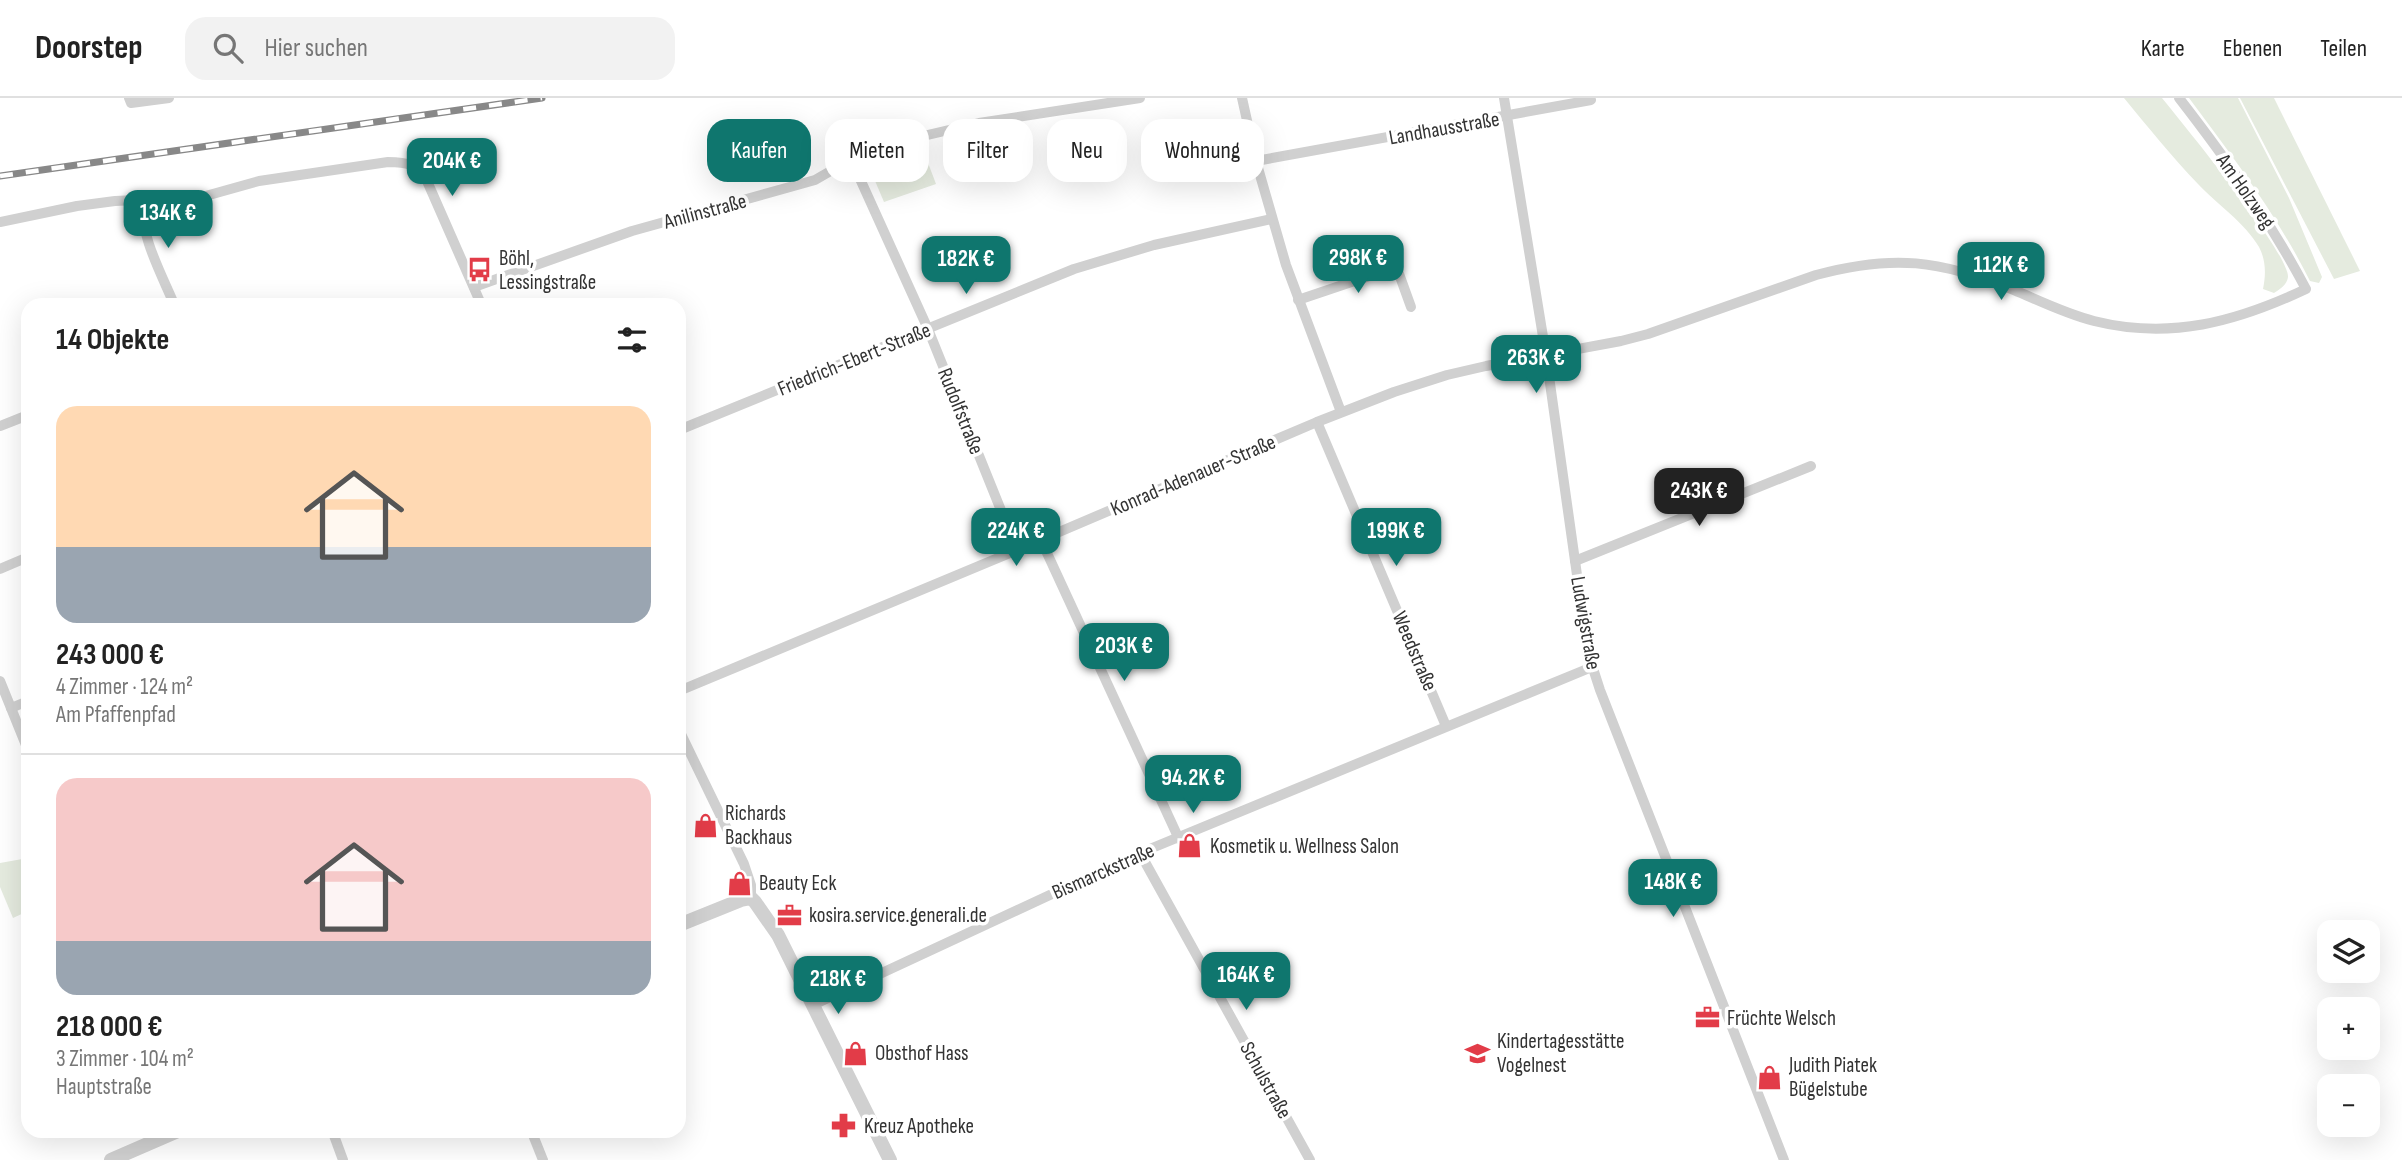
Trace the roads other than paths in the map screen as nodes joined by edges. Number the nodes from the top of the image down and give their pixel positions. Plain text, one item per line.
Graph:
1 (169, 98) edge
2 (1140, 98) edge
3 (1242, 98) edge
4 (1504, 98) edge
5 (2179, 98) edge
6 (130, 100) edge
7 (1591, 100) dead end
8 (1507, 117) junction
9 (1247, 119) edge
10 (929, 135) edge
11 (1264, 160) edge
12 (825, 174) edge
13 (861, 182) edge
14 (1262, 182) edge
15 (141, 199) junction
16 (1272, 219) junction
17 (0, 222) edge
18 (474, 287) junction
19 (2306, 289) joint
20 (171, 298) edge
21 (477, 298) edge
22 (1298, 300) junction
23 (1411, 307) dead end
24 (928, 329) junction
25 (1546, 355) junction
26 (1340, 412) junction
27 (21, 418) edge
28 (1317, 422) junction
29 (0, 426) edge
30 (686, 427) edge
31 (1811, 466) dead end
32 (1041, 540) junction
33 (1017, 550) junction
34 (21, 560) edge
35 (1574, 561) junction
36 (0, 569) edge
37 (1592, 667) junction
38 (0, 681) edge
39 (686, 688) edge
40 (21, 704) edge
41 (11, 708) junction
42 (1447, 726) junction
43 (21, 733) edge
44 (686, 744) edge
45 (1179, 839) junction
46 (1140, 853) junction
47 (751, 898) junction
48 (686, 922) edge
49 (813, 1005) junction
50 (161, 1138) edge
51 (335, 1138) edge
52 (534, 1138) edge
53 (110, 1160) edge
54 (343, 1160) edge
55 (543, 1160) edge
56 (890, 1160) edge
57 (1310, 1160) edge
58 (1784, 1160) edge

1 - 6 street
2 - 10 street, Anilinstraße
3 - 9 street
4 - 8 street, Ludwigstraße
5 - 19 street, Am Holzweg
7 - 8 street, Landhausstraße
8 - 11 street, Landhausstraße
8 - 25 street, Ludwigstraße
12 - 18 street, Anilinstraße
13 - 24 street, Rudolfstraße
14 - 16 street
15 - 17 street
15 - 18 street
15 - 20 street
16 - 22 street
16 - 24 street, Friedrich-Ebert-Straße
18 - 21 street
19 - 25 street, Konrad-Adenauer-Straße
22 - 23 street
22 - 26 street
24 - 30 street, Friedrich-Ebert-Straße
24 - 33 street, Rudolfstraße
25 - 26 street, Konrad-Adenauer-Straße
25 - 35 street, Ludwigstraße
26 - 28 street, Konrad-Adenauer-Straße
27 - 29 street
28 - 32 street, Konrad-Adenauer-Straße
28 - 42 street, Weedstraße
31 - 35 street
32 - 33 street, Konrad-Adenauer-Straße
32 - 45 street
33 - 39 street, Konrad-Adenauer-Straße
34 - 36 street
35 - 37 street, Ludwigstraße
37 - 42 street, Bismarckstraße
37 - 58 street, Ludwigstraße
38 - 41 street
40 - 41 street
41 - 43 street
42 - 45 street, Bismarckstraße
44 - 47 street
45 - 46 street, Bismarckstraße
46 - 49 street, Bismarckstraße
46 - 57 street, Schulstraße
47 - 48 street
47 - 49 street
49 - 56 street
50 - 53 street
51 - 54 street
52 - 55 street

